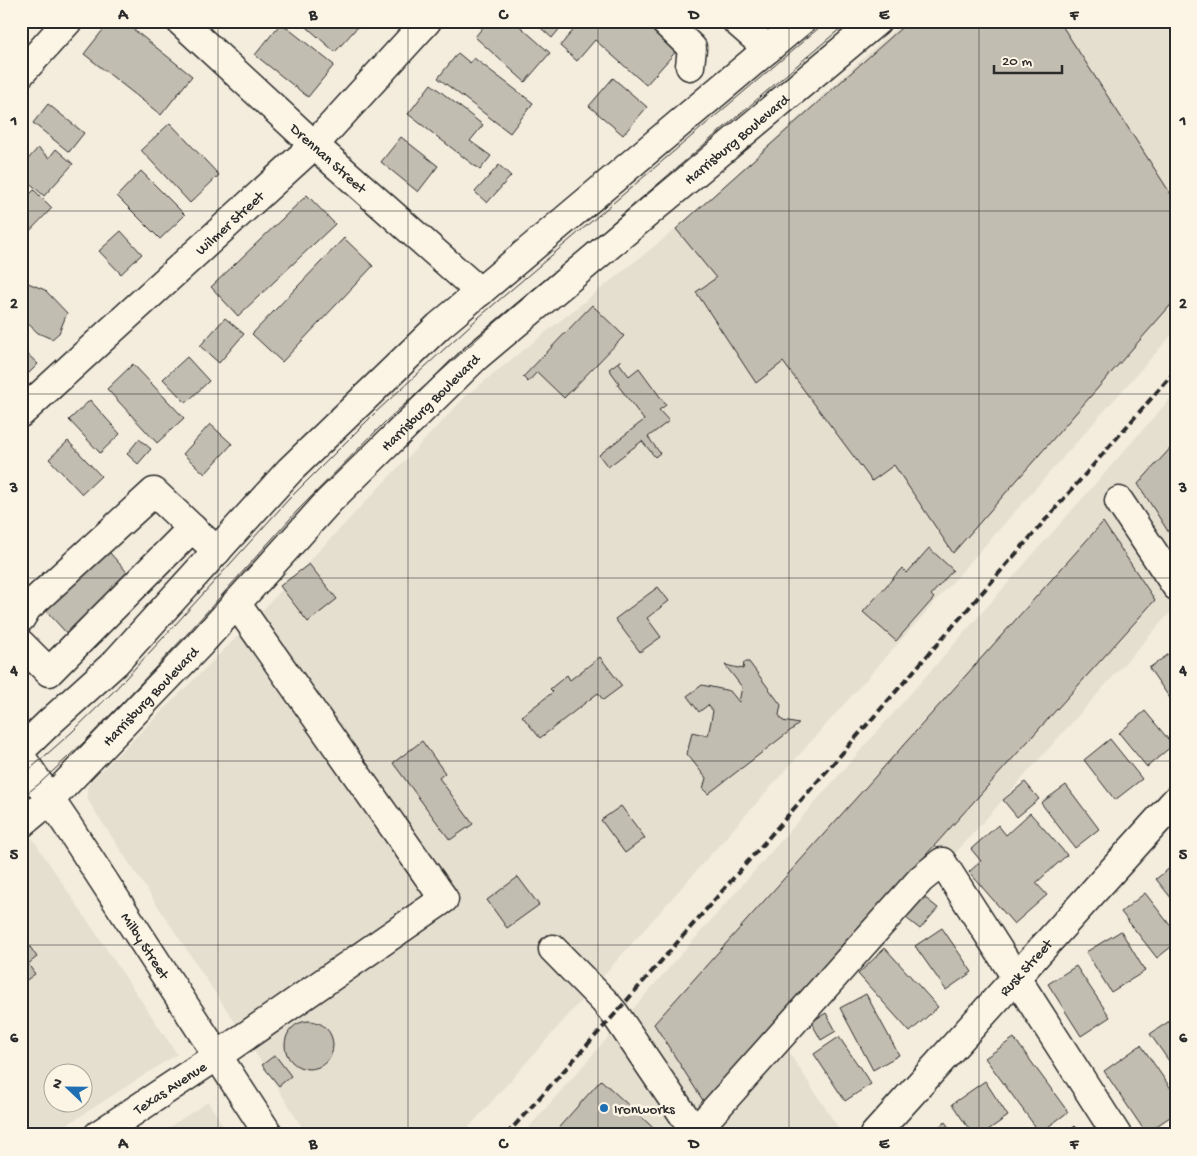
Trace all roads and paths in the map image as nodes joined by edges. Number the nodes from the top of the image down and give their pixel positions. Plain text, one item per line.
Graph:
1 (68, 21) edge
2 (180, 21) edge
3 (427, 21) edge
4 (664, 21) edge
5 (736, 21) edge
6 (801, 21) edge
7 (876, 21) edge
8 (768, 49) junction
9 (690, 66) dead end
10 (21, 73) edge
11 (314, 146) junction
12 (480, 292) junction
13 (21, 413) edge
14 (1120, 501) dead end
15 (192, 528) junction
16 (217, 551) junction
17 (1176, 586) edge
18 (236, 603) junction
19 (21, 618) edge
20 (21, 644) edge
21 (21, 750) edge
22 (21, 756) edge
23 (50, 800) junction
24 (1176, 800) edge
25 (21, 824) edge
26 (553, 949) dead end
27 (1016, 978) junction
28 (218, 1056) junction
29 (696, 1133) edge
30 (98, 1135) edge
31 (269, 1135) edge
32 (874, 1135) edge
33 (1117, 1135) edge

1 - 10 street
2 - 11 street, Drennan Street
3 - 11 street, Wilmer Street
4 - 9 street
5 - 8 street
6 - 8 street
7 - 18 street, Harrisburg Boulevard
8 - 12 street
11 - 12 street, Drennan Street
11 - 13 street, Wilmer Street
12 - 16 street
14 - 17 street
15 - 16 street
15 - 19 street
15 - 20 street
16 - 21 street
18 - 23 street, Harrisburg Boulevard
18 - 28 street, Texas Avenue
22 - 23 street, Milby Street
23 - 25 street, Harrisburg Boulevard
23 - 28 street, Milby Street
24 - 27 street, Rusk Street
26 - 29 street
27 - 29 street
27 - 32 street, Rusk Street
27 - 33 street
28 - 30 street, Texas Avenue
28 - 31 street, Milby Street

